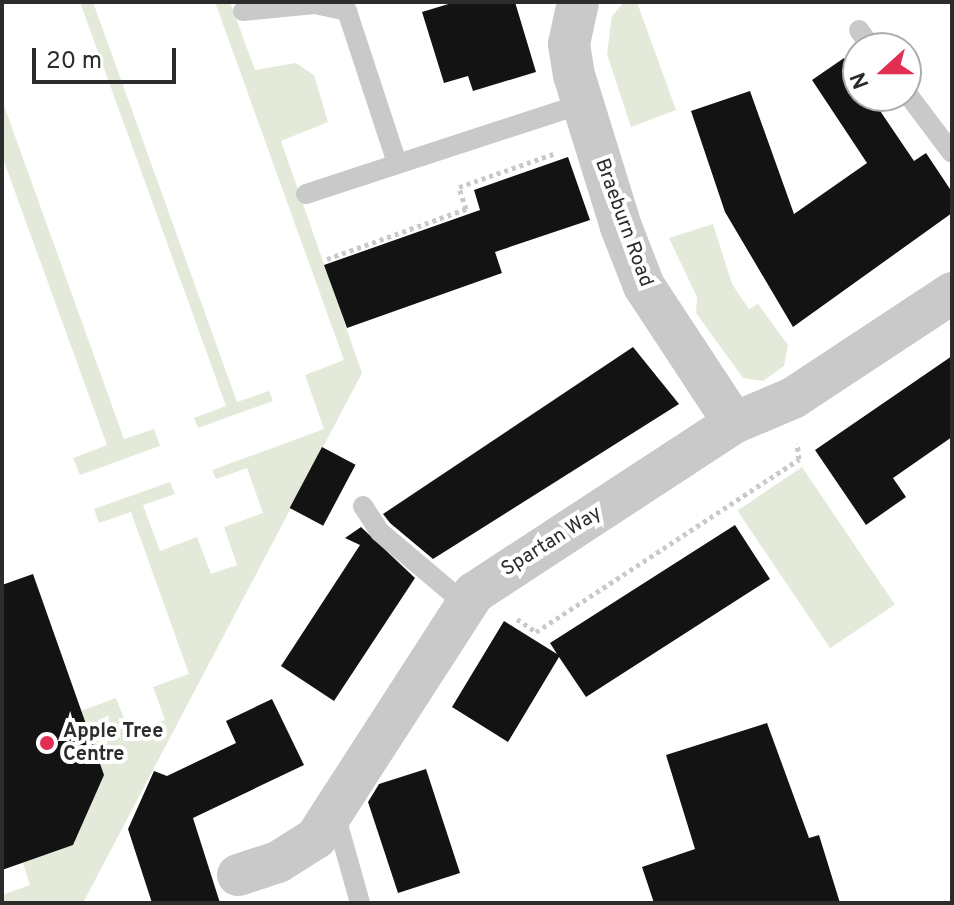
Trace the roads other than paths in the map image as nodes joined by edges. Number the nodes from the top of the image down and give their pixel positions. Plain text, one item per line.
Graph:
1 (578, 2) edge
2 (243, 11) dead end
3 (921, 112) edge
4 (587, 122) junction
5 (952, 153) edge
6 (397, 163) junction
7 (306, 194) dead end
8 (952, 293) edge
9 (734, 423) junction
10 (363, 506) dead end
11 (469, 598) junction
12 (334, 812) junction
13 (238, 875) dead end
14 (360, 903) edge

1 - 4 street, Braeburn Road
2 - 6 lane
3 - 5 lane
4 - 6 lane
4 - 9 street, Braeburn Road
6 - 7 lane
8 - 9 street, Spartan Way
9 - 11 street, Spartan Way
10 - 11 lane
11 - 12 street, Spartan Way
12 - 13 street, Spartan Way
12 - 14 lane

